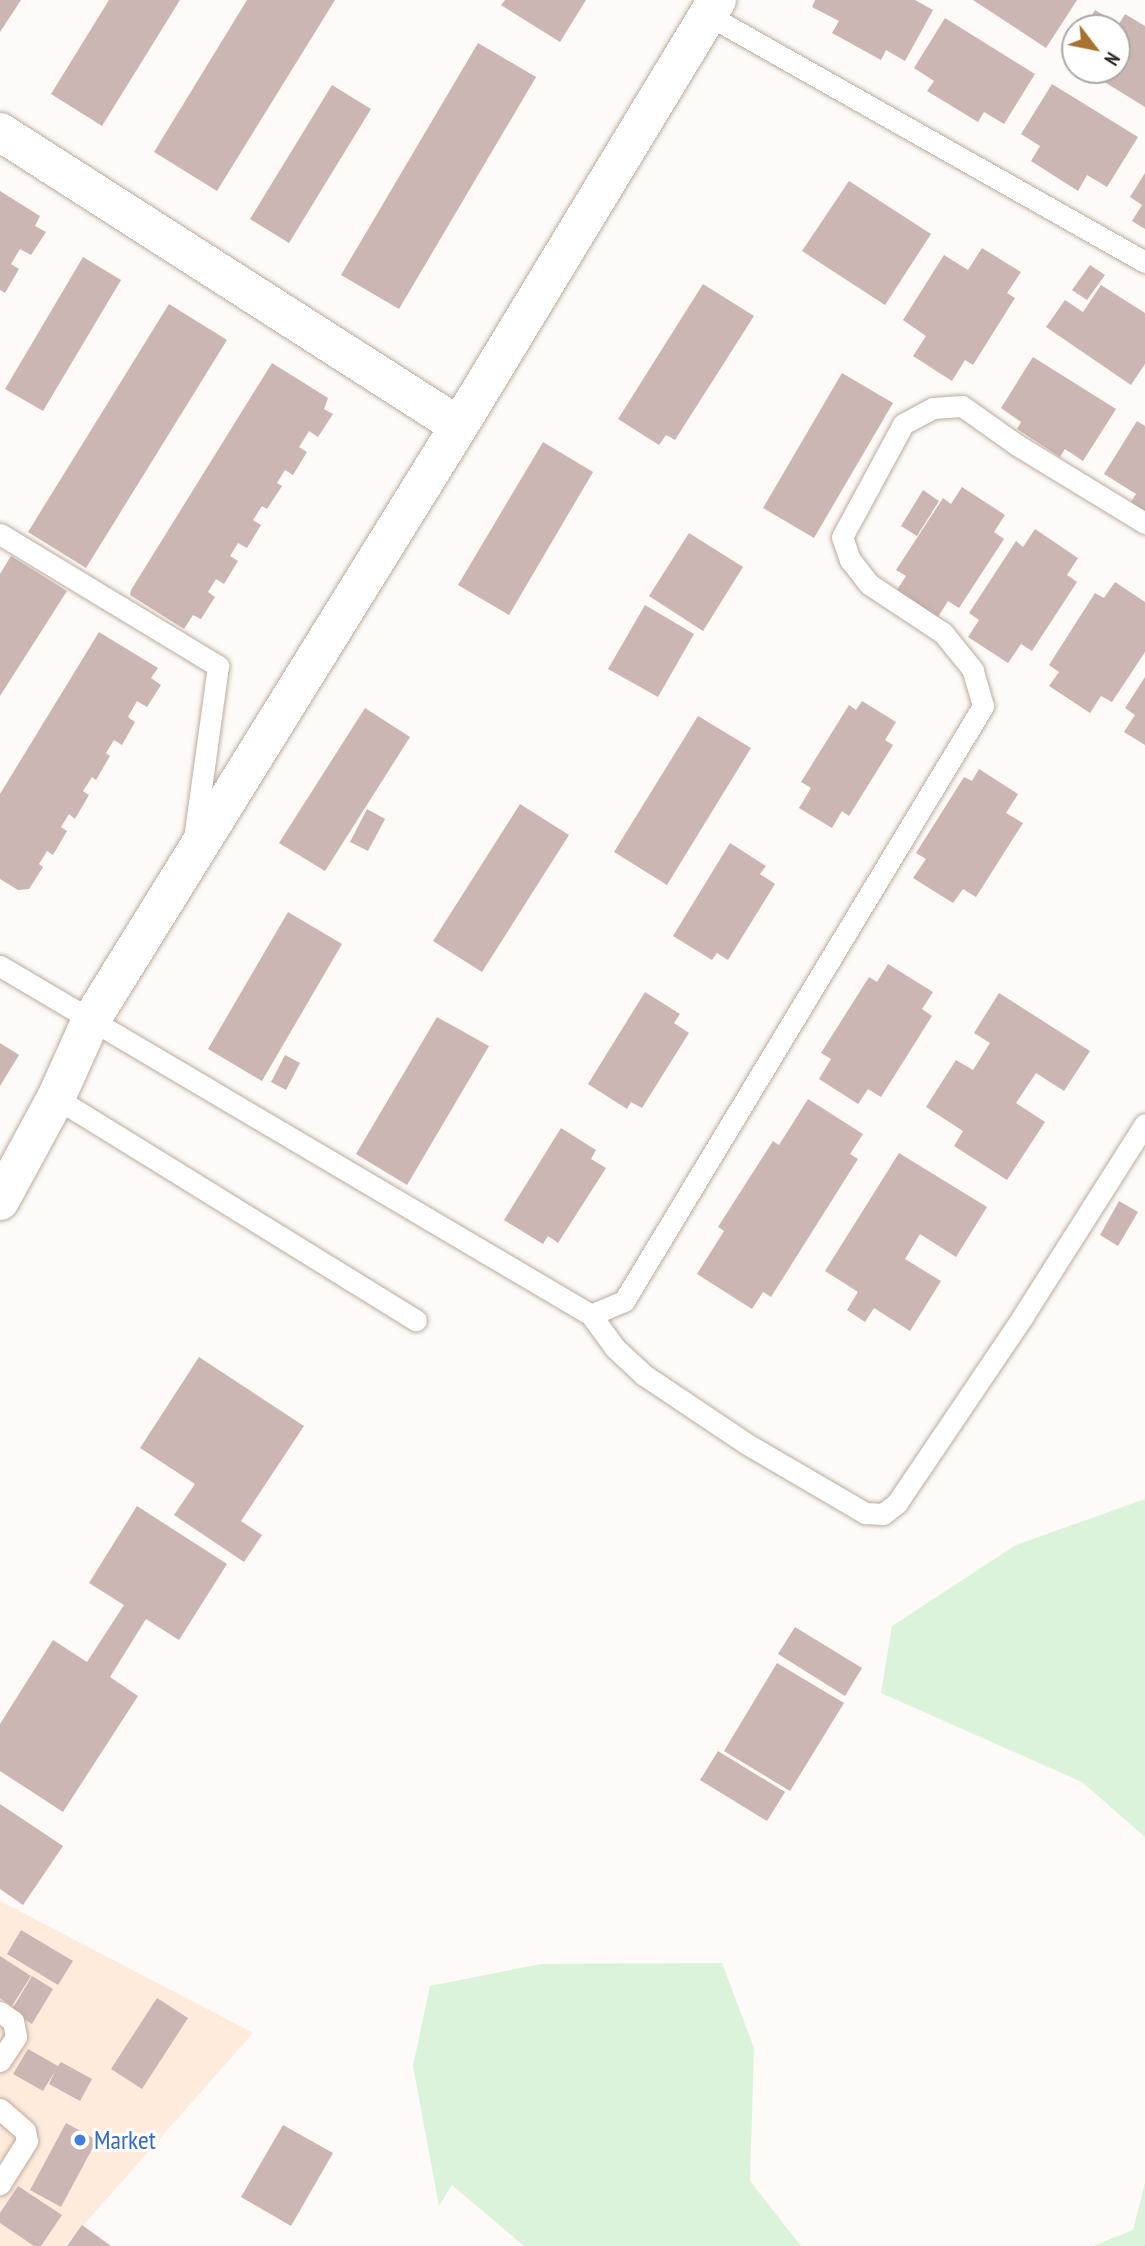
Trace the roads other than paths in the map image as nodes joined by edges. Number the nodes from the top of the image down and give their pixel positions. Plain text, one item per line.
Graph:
1 (713, 8) edge
2 (0, 132) edge
3 (1145, 262) edge
4 (459, 426) junction
5 (1145, 523) edge
6 (0, 534) edge
7 (190, 861) junction
8 (0, 966) edge
9 (90, 1022) junction
10 (56, 1098) junction
11 (1145, 1124) edge
12 (0, 1201) edge
13 (591, 1315) junction
14 (416, 1320) dead end
15 (0, 2012) edge
16 (0, 2061) edge
17 (0, 2109) edge
18 (0, 2184) edge

1 - 3 lane
1 - 4 street
2 - 4 street
4 - 7 street
5 - 13 lane
6 - 7 lane
7 - 9 street
8 - 9 lane
9 - 10 street
9 - 13 lane
10 - 12 street
10 - 14 lane
11 - 13 lane
15 - 16 lane
17 - 18 lane

